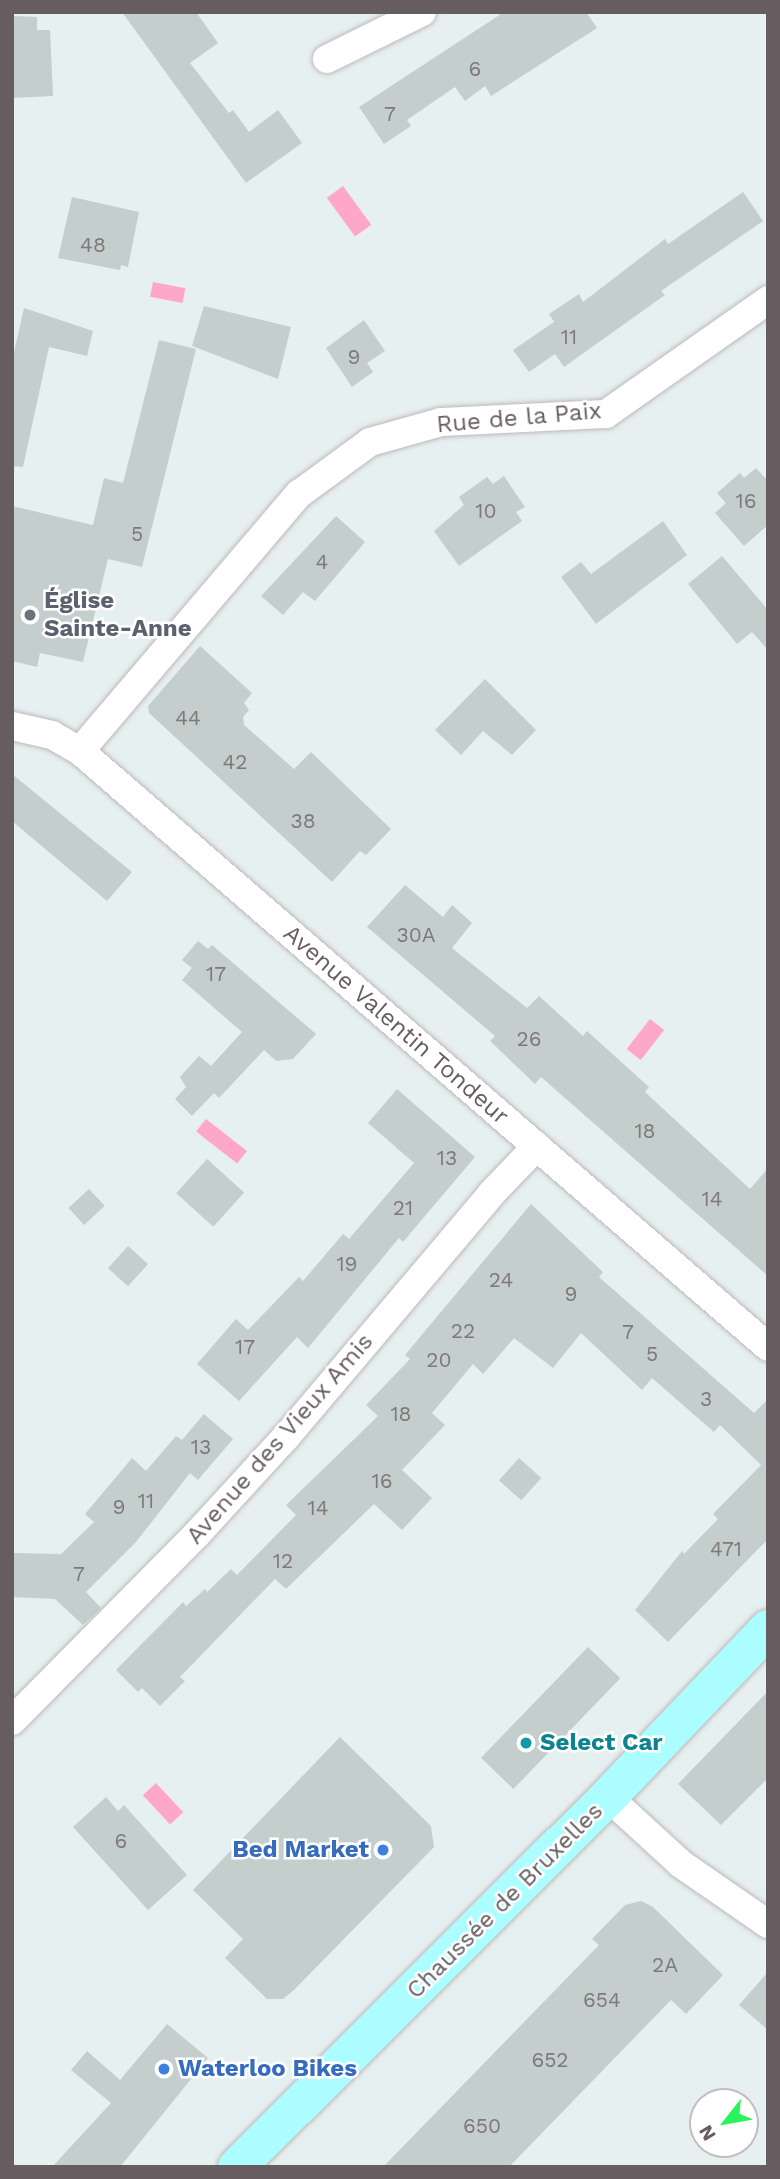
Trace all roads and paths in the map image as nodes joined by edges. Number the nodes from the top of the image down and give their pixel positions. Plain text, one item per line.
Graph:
1 (422, 12) edge
2 (327, 59) dead end
3 (768, 300) edge
4 (12, 726) edge
5 (80, 751) junction
6 (537, 1146) junction
7 (768, 1347) edge
8 (768, 1629) edge
9 (12, 1721) edge
10 (608, 1797) junction
11 (768, 1924) edge
12 (237, 2167) edge

1 - 2 street
3 - 5 street, Rue de la Paix
4 - 5 street, Avenue Valentin Tondeur
5 - 6 street, Avenue Valentin Tondeur
6 - 7 street, Avenue Valentin Tondeur
6 - 9 street, Avenue des Vieux Amis
8 - 10 main road, Chaussée de Bruxelles
10 - 11 street
10 - 12 main road, Chaussée de Bruxelles

